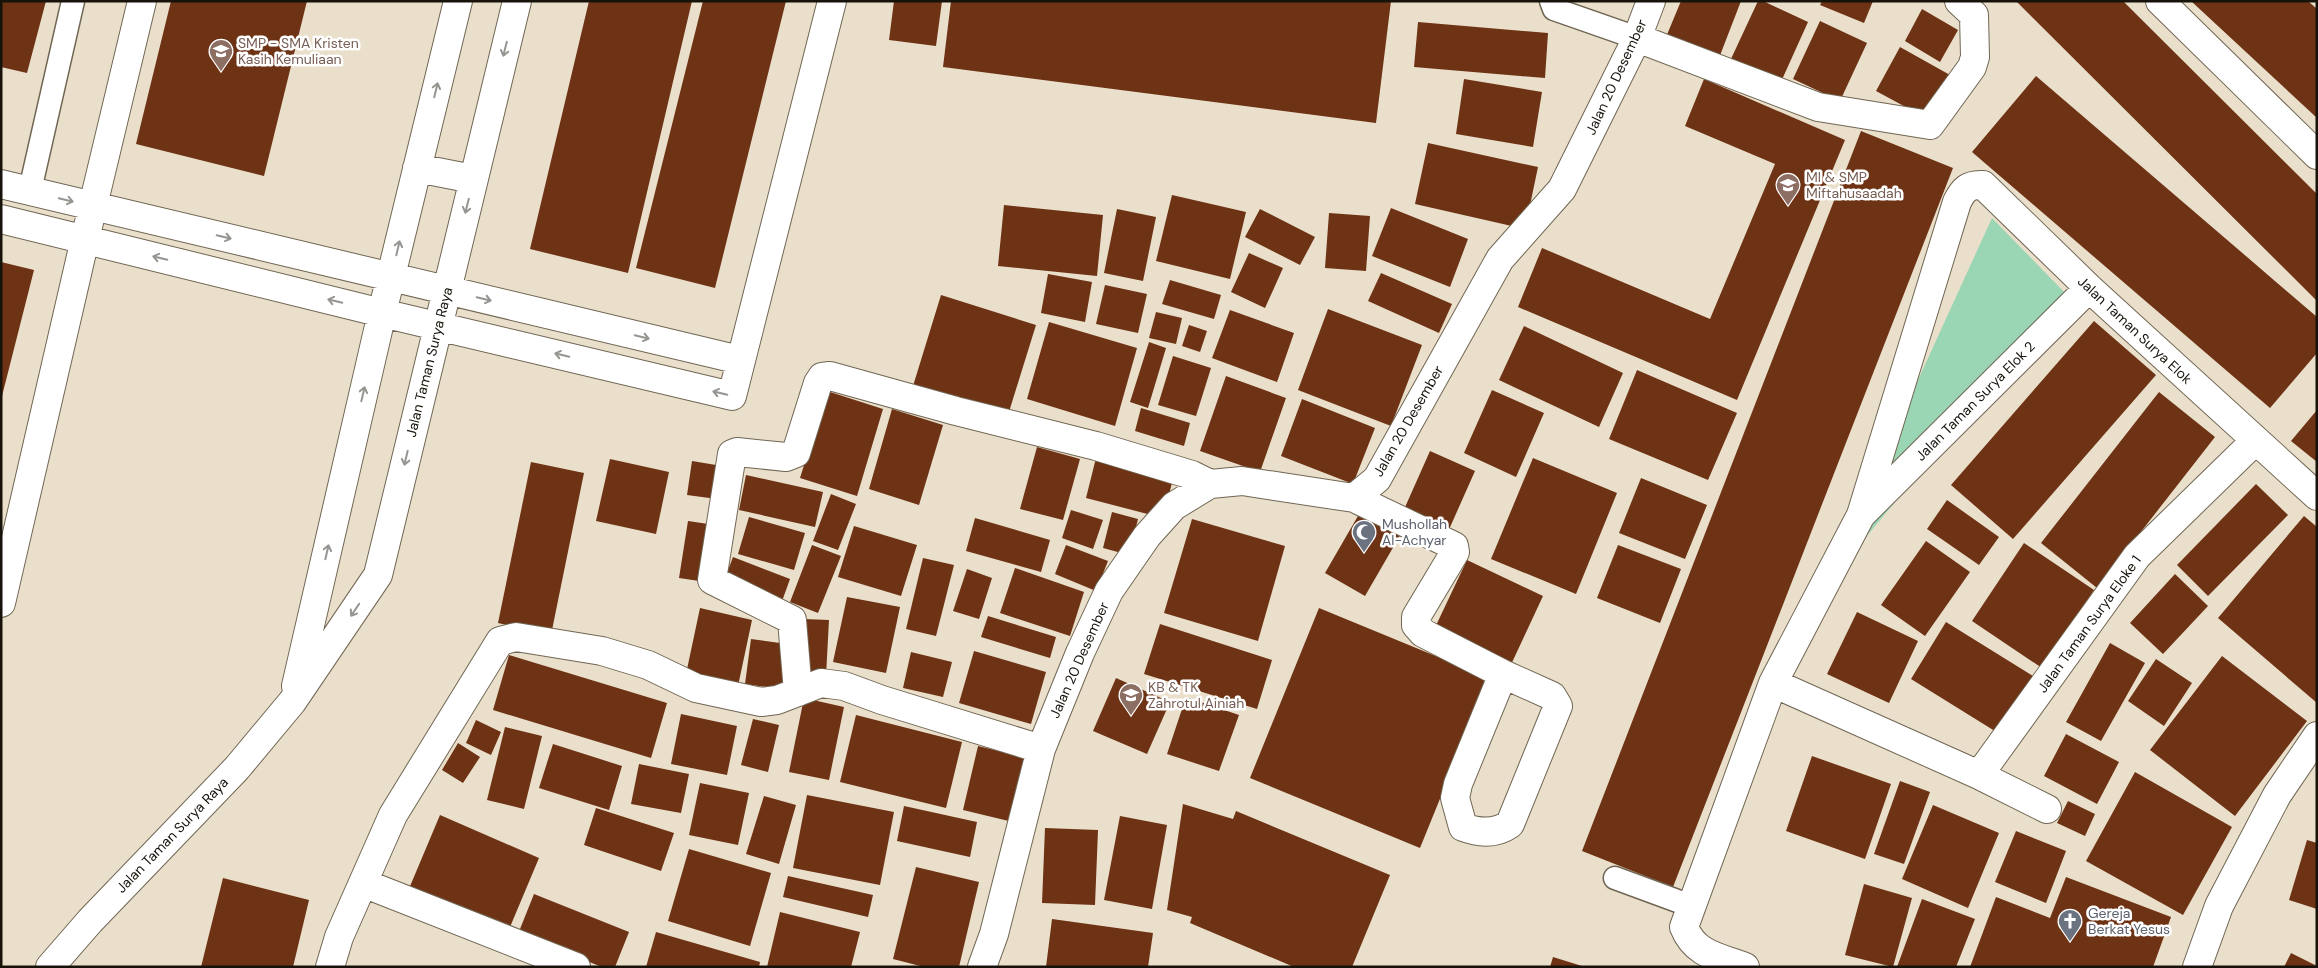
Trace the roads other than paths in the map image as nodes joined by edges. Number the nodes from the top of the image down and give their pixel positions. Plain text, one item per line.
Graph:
1 (73, 1) edge
2 (142, 1) edge
3 (458, 1) edge
4 (517, 1) edge
5 (832, 1) edge
6 (1551, 1) edge
7 (1651, 1) edge
8 (1959, 1) edge
9 (2160, 1) edge
10 (1637, 38) junction
11 (2317, 155) edge
12 (417, 168) junction
13 (474, 179) junction
14 (1, 184) edge
15 (30, 190) junction
16 (93, 206) junction
17 (1, 219) edge
18 (85, 239) junction
19 (391, 276) junction
20 (2089, 288) junction
21 (446, 290) junction
22 (382, 313) junction
23 (438, 325) junction
24 (740, 360) junction
25 (2255, 441) junction
26 (1210, 484) junction
27 (2317, 496) edge
28 (1354, 498) junction
29 (1861, 515) junction
30 (1, 603) edge
31 (1502, 674) junction
32 (1773, 683) junction
33 (798, 692) junction
34 (292, 702) junction
35 (2317, 736) edge
36 (1040, 749) junction
37 (1979, 775) junction
38 (2047, 809) dead end
39 (1615, 878) dead end
40 (363, 883) junction
41 (1691, 906) junction
42 (90, 921) junction
43 (50, 967) edge
44 (69, 967) edge
45 (330, 967) edge
46 (576, 967) edge
47 (982, 967) edge
48 (1744, 967) edge
49 (2197, 967) edge

1 - 15 lane
2 - 16 street
12 -> 3 street, Jalan Taman Surya Raya
4 -> 13 street, Jalan Taman Surya Raya
5 - 24 street
6 - 10 lane
7 - 10 street, Jalan 20 Desember
8 - 10 street
9 - 11 street
10 - 28 street, Jalan 20 Desember
12 - 13 street
19 -> 12 street, Jalan Taman Surya Raya
13 -> 21 street, Jalan Taman Surya Raya
14 - 15 street
15 -> 16 street
16 - 18 street
16 -> 19 street
17 - 18 street
22 -> 18 street
18 - 30 street
19 - 21 street
19 - 22 street, Jalan Taman Surya Raya
20 - 25 street, Jalan Taman Surya Elok
20 - 29 street, Jalan Taman Surya Elok 2
20 - 29 street, Jalan Taman Surya Elok
21 - 23 street, Jalan Taman Surya Raya
21 -> 24 street
22 - 23 street
34 -> 22 street, Jalan Taman Surya Raya
24 -> 23 street
23 -> 34 street, Jalan Taman Surya Raya
25 - 27 street, Jalan Taman Surya Elok
25 - 37 street, Jalan Taman Surya Eloke 1
26 - 28 street, Jalan 20 Desember
26 - 33 street
26 - 36 street, Jalan 20 Desember
28 - 31 street
29 - 32 street
31 - 31 street
32 - 37 street
32 - 41 street
33 - 36 street
33 - 40 street
34 - 42 street, Jalan Taman Surya Raya
35 - 49 street
36 - 47 street, Jalan 20 Desember
37 - 38 street
39 - 41 lane
40 - 45 street
40 - 46 street
41 - 48 street
42 - 43 street, Jalan Taman Surya Raya
42 - 44 street

